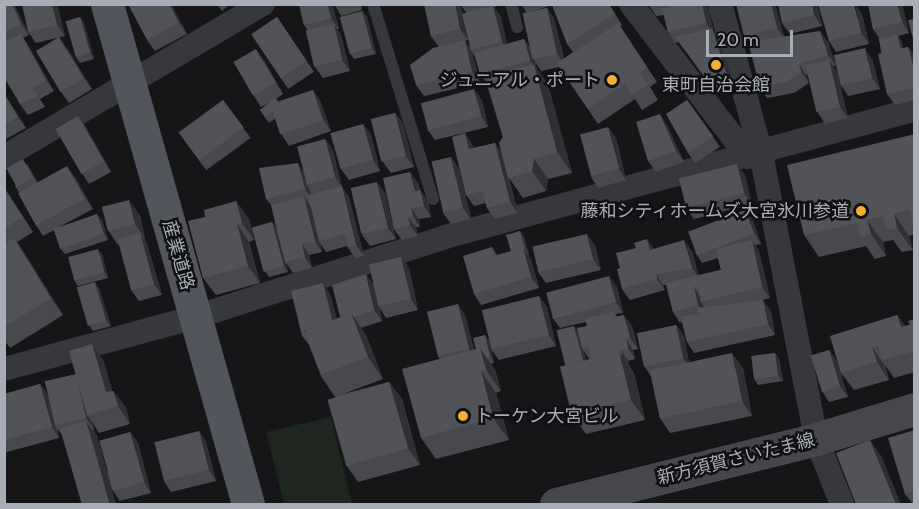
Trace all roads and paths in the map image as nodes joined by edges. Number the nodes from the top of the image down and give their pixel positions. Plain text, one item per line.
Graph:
1 (107, 4) edge
2 (263, 4) edge
3 (373, 4) edge
4 (511, 4) edge
5 (631, 4) edge
6 (720, 4) edge
7 (517, 27) dead end
8 (130, 83) junction
9 (915, 110) edge
10 (754, 155) junction
11 (4, 157) edge
12 (433, 199) dead end
13 (195, 317) junction
14 (4, 369) edge
15 (915, 409) edge
16 (816, 439) junction
17 (248, 504) edge
18 (556, 504) edge
19 (842, 504) edge

1 - 8 main road, 産業道路
2 - 8 street
3 - 12 lane
4 - 7 lane
5 - 10 street
6 - 10 street
8 - 11 street
8 - 13 main road, 産業道路
9 - 10 street
10 - 13 street
10 - 16 street
13 - 14 street
13 - 17 main road, 産業道路
15 - 16 main road, 新方須賀さいたま線
16 - 18 main road, 新方須賀さいたま線
16 - 19 street

